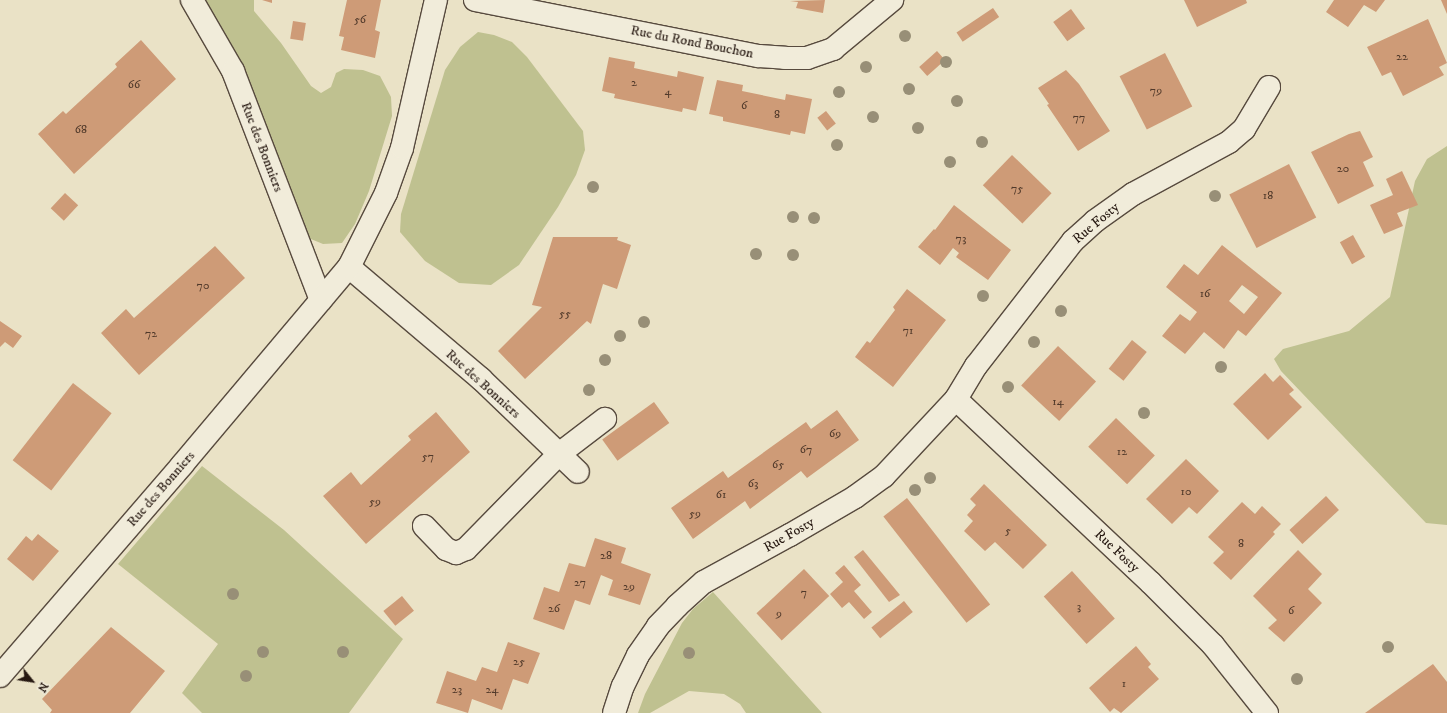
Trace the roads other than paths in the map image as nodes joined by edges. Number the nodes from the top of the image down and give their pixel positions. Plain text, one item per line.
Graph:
1 (192, 0) edge
2 (436, 0) edge
3 (475, 0) edge
4 (892, 0) edge
5 (1269, 87) dead end
6 (349, 267) junction
7 (321, 300) junction
8 (956, 399) junction
9 (605, 419) dead end
10 (559, 454) junction
11 (578, 472) dead end
12 (424, 526) dead end
13 (0, 676) edge
14 (614, 713) edge
15 (1267, 713) edge

1 - 7 street, Rue des Bonniers
2 - 6 street, Rue des Bonniers
3 - 4 street, Rue du Rond Bouchon
5 - 8 street, Rue Fosty
6 - 7 street, Rue des Bonniers
6 - 10 street, Rue des Bonniers
7 - 13 street, Rue des Bonniers
8 - 14 street, Rue Fosty
8 - 15 street, Rue Fosty
9 - 10 street
10 - 11 street, Rue des Bonniers
10 - 12 street

